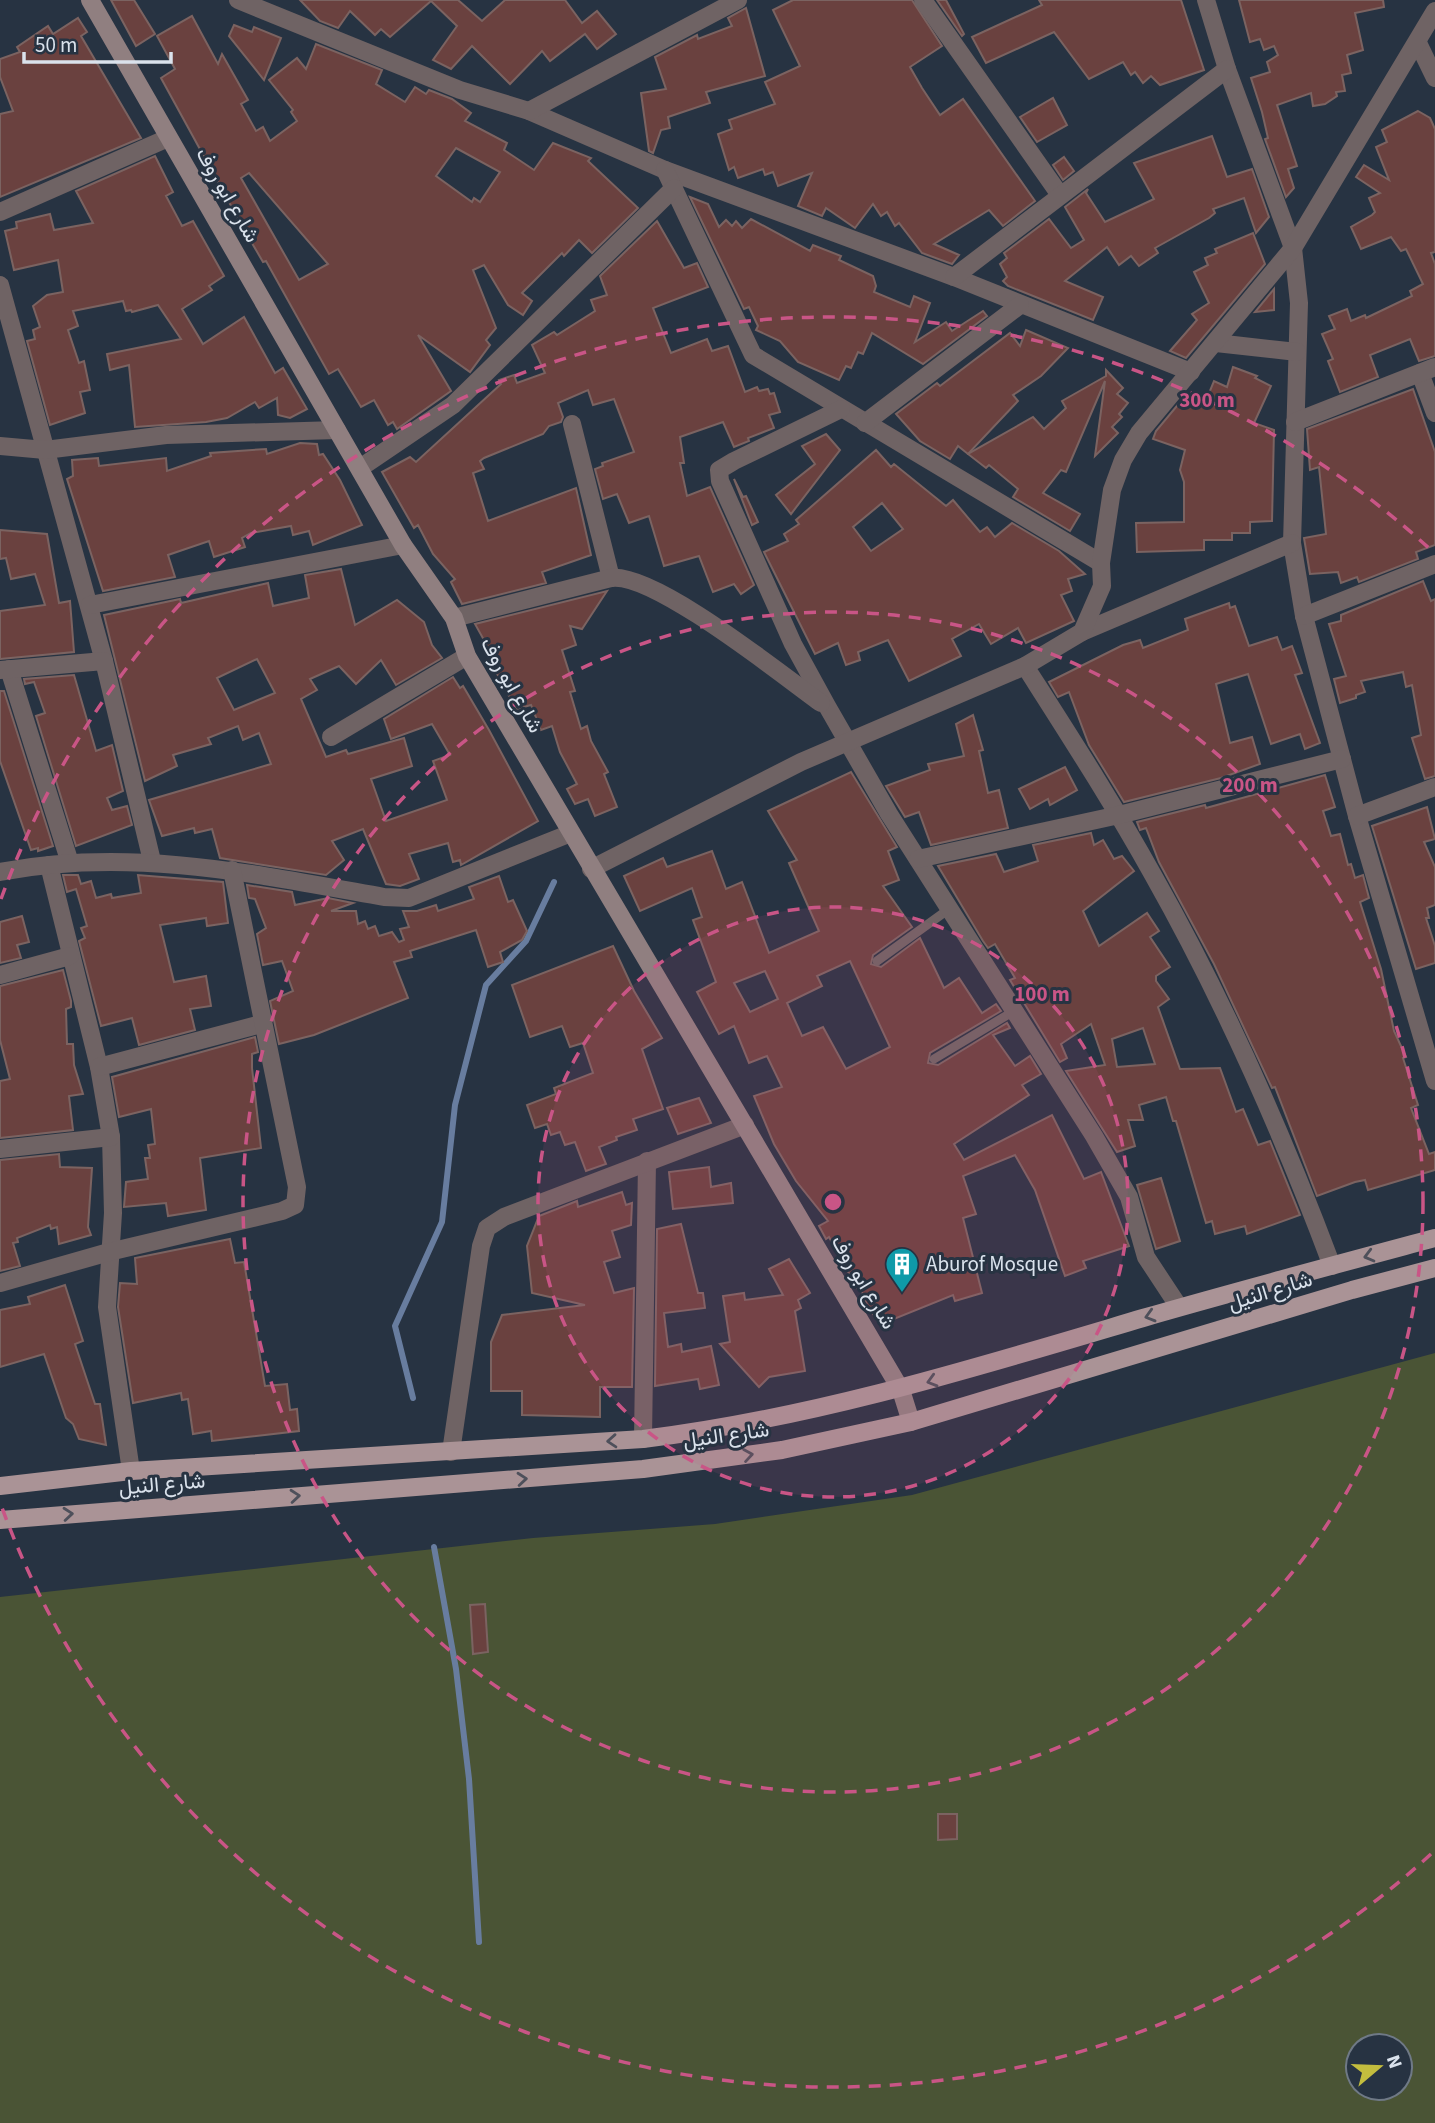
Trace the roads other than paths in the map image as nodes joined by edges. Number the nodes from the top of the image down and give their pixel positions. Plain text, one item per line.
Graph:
1 (90, 0) edge
2 (238, 0) edge
3 (738, 0) edge
4 (923, 0) edge
5 (1206, 0) edge
6 (1433, 17) edge
7 (1418, 43) junction
8 (1227, 69) junction
9 (1435, 78) edge
10 (529, 111) junction
11 (168, 138) junction
12 (665, 170) junction
13 (674, 188) junction
14 (1060, 195) junction
15 (0, 212) edge
16 (1293, 248) junction
17 (954, 277) junction
18 (0, 285) edge
19 (1020, 305) junction
20 (1216, 343) junction
21 (1297, 352) junction
22 (1428, 370) edge
23 (1191, 372) junction
24 (841, 409) junction
25 (1435, 413) edge
26 (1295, 422) junction
27 (864, 423) junction
28 (572, 424) dead end
29 (337, 430) junction
30 (0, 446) edge
31 (44, 450) junction
32 (360, 468) junction
33 (1292, 544) junction
34 (403, 545) junction
35 (1101, 563) junction
36 (1435, 564) edge
37 (611, 578) junction
38 (90, 605) junction
39 (1304, 616) junction
40 (454, 618) junction
41 (1082, 632) junction
42 (467, 656) junction
43 (104, 661) junction
44 (1025, 666) junction
45 (4, 669) edge
46 (827, 706) junction
47 (331, 737) dead end
48 (846, 741) junction
49 (1342, 759) junction
50 (1435, 787) edge
51 (1119, 815) junction
52 (1357, 816) junction
53 (571, 833) junction
54 (918, 859) junction
55 (152, 861) junction
56 (69, 863) junction
57 (48, 865) junction
58 (592, 869) junction
59 (233, 870) junction
60 (0, 872) edge
61 (949, 909) junction
62 (71, 956) junction
63 (877, 961) dead end
64 (0, 975) edge
65 (1014, 1011) junction
66 (261, 1024) junction
67 (934, 1059) dead end
68 (99, 1067) junction
69 (1435, 1081) edge
70 (745, 1125) junction
71 (111, 1137) junction
72 (0, 1149) edge
73 (647, 1161) junction
74 (1435, 1238) edge
75 (109, 1252) junction
76 (1332, 1266) junction
77 (1435, 1268) edge
78 (0, 1283) edge
79 (1180, 1307) junction
80 (901, 1390) junction
81 (911, 1422) junction
82 (643, 1439) junction
83 (451, 1452) junction
84 (131, 1471) junction
85 (0, 1486) edge
86 (0, 1520) edge

1 - 11 street, شارع ابو روف
2 - 10 street
3 - 10 street
4 - 14 street
5 - 8 street
6 - 7 street
7 - 9 street
7 - 16 street
8 - 14 street
8 - 16 street
10 - 12 street
11 - 15 street
11 - 29 street, شارع ابو روف
12 - 13 street
12 - 17 street
13 - 24 street
13 - 32 street
14 - 17 street
16 - 20 street
16 - 21 street
17 - 19 street
18 - 31 street
19 - 23 street
19 - 27 street
20 - 21 street
20 - 23 street
21 - 26 street
22 - 25 street
22 - 26 street
23 - 35 street
24 - 27 street
24 - 46 street
26 - 33 street
27 - 35 street
28 - 37 street
29 - 31 street
29 - 32 street, شارع ابو روف
30 - 31 street
31 - 38 street
32 - 34 street, شارع ابو روف
33 - 39 street
33 - 41 street
34 - 38 street
34 - 40 street, شارع ابو روف
35 - 41 street
36 - 39 street
37 - 40 street
37 - 46 street
38 - 43 street
39 - 49 street
40 - 42 street, شارع ابو روف
41 - 44 street
42 - 47 street
42 - 53 street, شارع ابو روف
43 - 45 street
43 - 55 street
44 - 48 street
44 - 51 street
45 - 56 street
46 - 48 street
48 - 54 street
48 - 58 street
49 - 51 street
49 - 52 street
50 - 52 street
51 - 54 street
51 - 76 street
52 - 69 street
53 - 58 street, شارع ابو روف
53 - 59 street
54 - 61 street
55 - 56 street
55 - 59 street
56 - 57 street
57 - 60 street
57 - 62 street
58 - 70 street, شارع ابو روف
59 - 66 street
61 - 63 lane
61 - 65 street
62 - 64 street
62 - 68 street
65 - 67 lane
65 - 79 street
66 - 68 street
66 - 75 street
68 - 71 street
70 - 73 street
70 - 80 street, شارع ابو روف
71 - 72 street
71 - 75 street
73 - 82 street
73 - 83 street
74 -> 76 main road, شارع النيل
75 - 78 street
75 - 84 street
76 - 79 main road, شارع النيل
77 - 81 main road, شارع النيل
79 -> 80 main road, شارع النيل
80 - 81 street, شارع ابو روف
80 - 82 main road, شارع النيل
86 -> 81 main road, شارع النيل
82 -> 83 main road, شارع النيل
83 - 84 main road, شارع النيل
84 - 85 main road, شارع النيل

